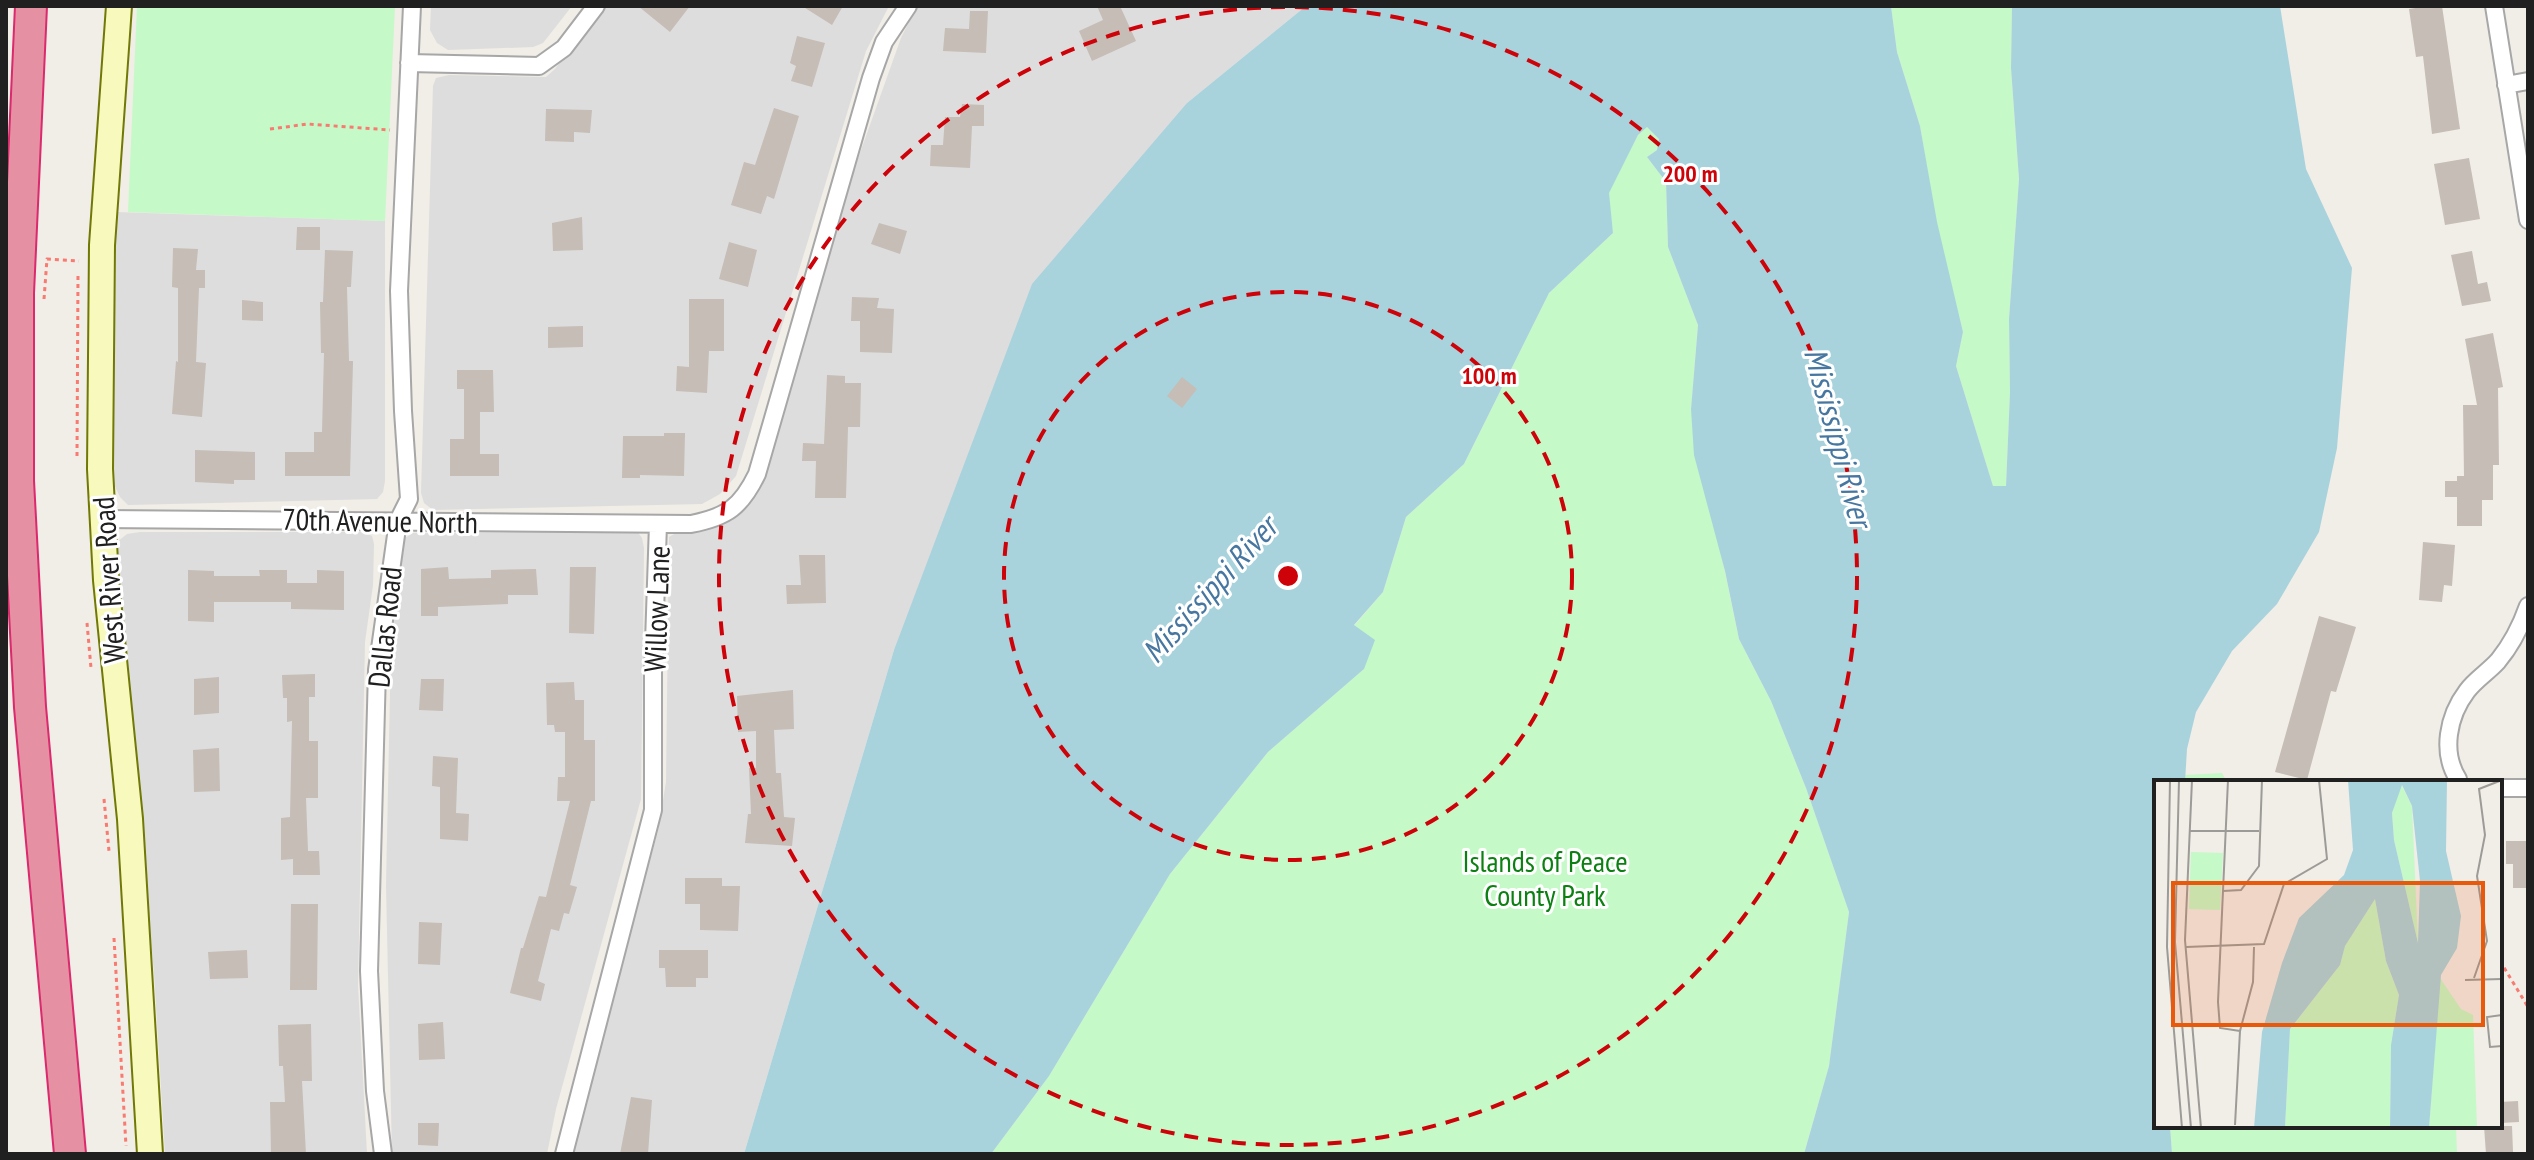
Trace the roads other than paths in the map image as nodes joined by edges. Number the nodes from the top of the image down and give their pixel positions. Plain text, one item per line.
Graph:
1 (31, 6) edge
2 (119, 6) edge
3 (412, 6) edge
4 (596, 6) edge
5 (908, 6) edge
6 (2494, 6) edge
7 (409, 63) junction
8 (2528, 81) edge
9 (2506, 85) junction
10 (2528, 220) edge
11 (12, 395) edge
12 (102, 519) junction
13 (398, 521) junction
14 (658, 524) junction
15 (2528, 606) edge
16 (2457, 780) edge
17 (2502, 788) edge
18 (2528, 788) edge
19 (70, 1154) edge
20 (150, 1154) edge
21 (383, 1154) edge
22 (564, 1154) edge

1 - 11 highway
2 - 12 street, West River Road
3 - 7 street, Dallas Road
4 - 7 street
5 - 14 street, Willow Lane
6 - 9 street
7 - 13 street, Dallas Road
8 - 9 street
9 - 10 street
11 - 19 highway
12 - 13 street, 70th Avenue North
12 - 20 street, West River Road
13 - 14 street, 70th Avenue North
13 - 21 street, Dallas Road
14 - 22 street, Willow Lane
15 - 16 street
17 - 18 street

